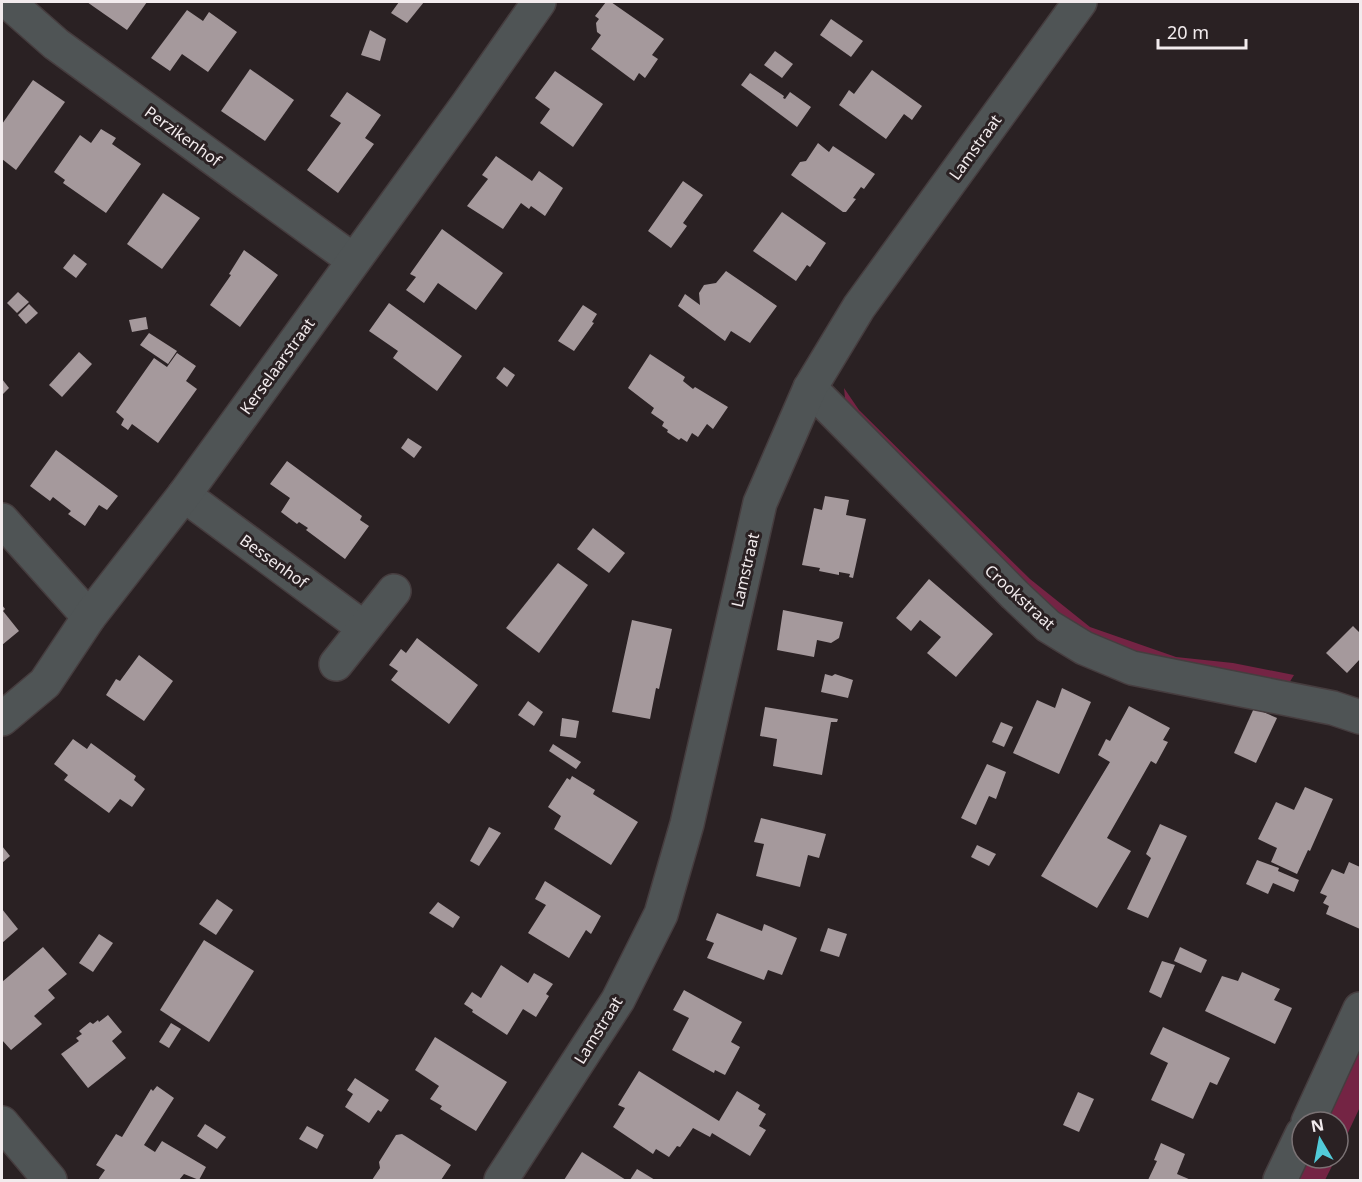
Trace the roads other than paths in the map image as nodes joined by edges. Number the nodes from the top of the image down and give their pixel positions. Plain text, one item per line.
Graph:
1 (539, 2) edge
2 (1080, 2) edge
3 (15, 8) dead end
4 (354, 260) junction
5 (810, 388) junction
6 (184, 495) junction
7 (2, 520) edge
8 (394, 591) dead end
9 (89, 617) junction
10 (364, 627) junction
11 (336, 664) dead end
12 (1360, 717) edge
13 (2, 719) edge
14 (1360, 1009) edge
15 (1314, 1110) edge
16 (2, 1123) edge
17 (1290, 1159) edge
18 (50, 1180) edge
19 (501, 1180) edge
20 (1280, 1180) edge

1 - 4 street, Kerselaarstraat
2 - 5 street, Lamstraat
3 - 4 street, Perzikenhof
4 - 6 street, Kerselaarstraat
5 - 12 street, Crookstraat
5 - 19 street, Lamstraat
6 - 9 street, Kerselaarstraat
6 - 10 street, Bessenhof
7 - 9 street
8 - 10 street
9 - 13 street, Kerselaarstraat
10 - 11 street
14 - 15 street
16 - 18 street
17 - 20 street

